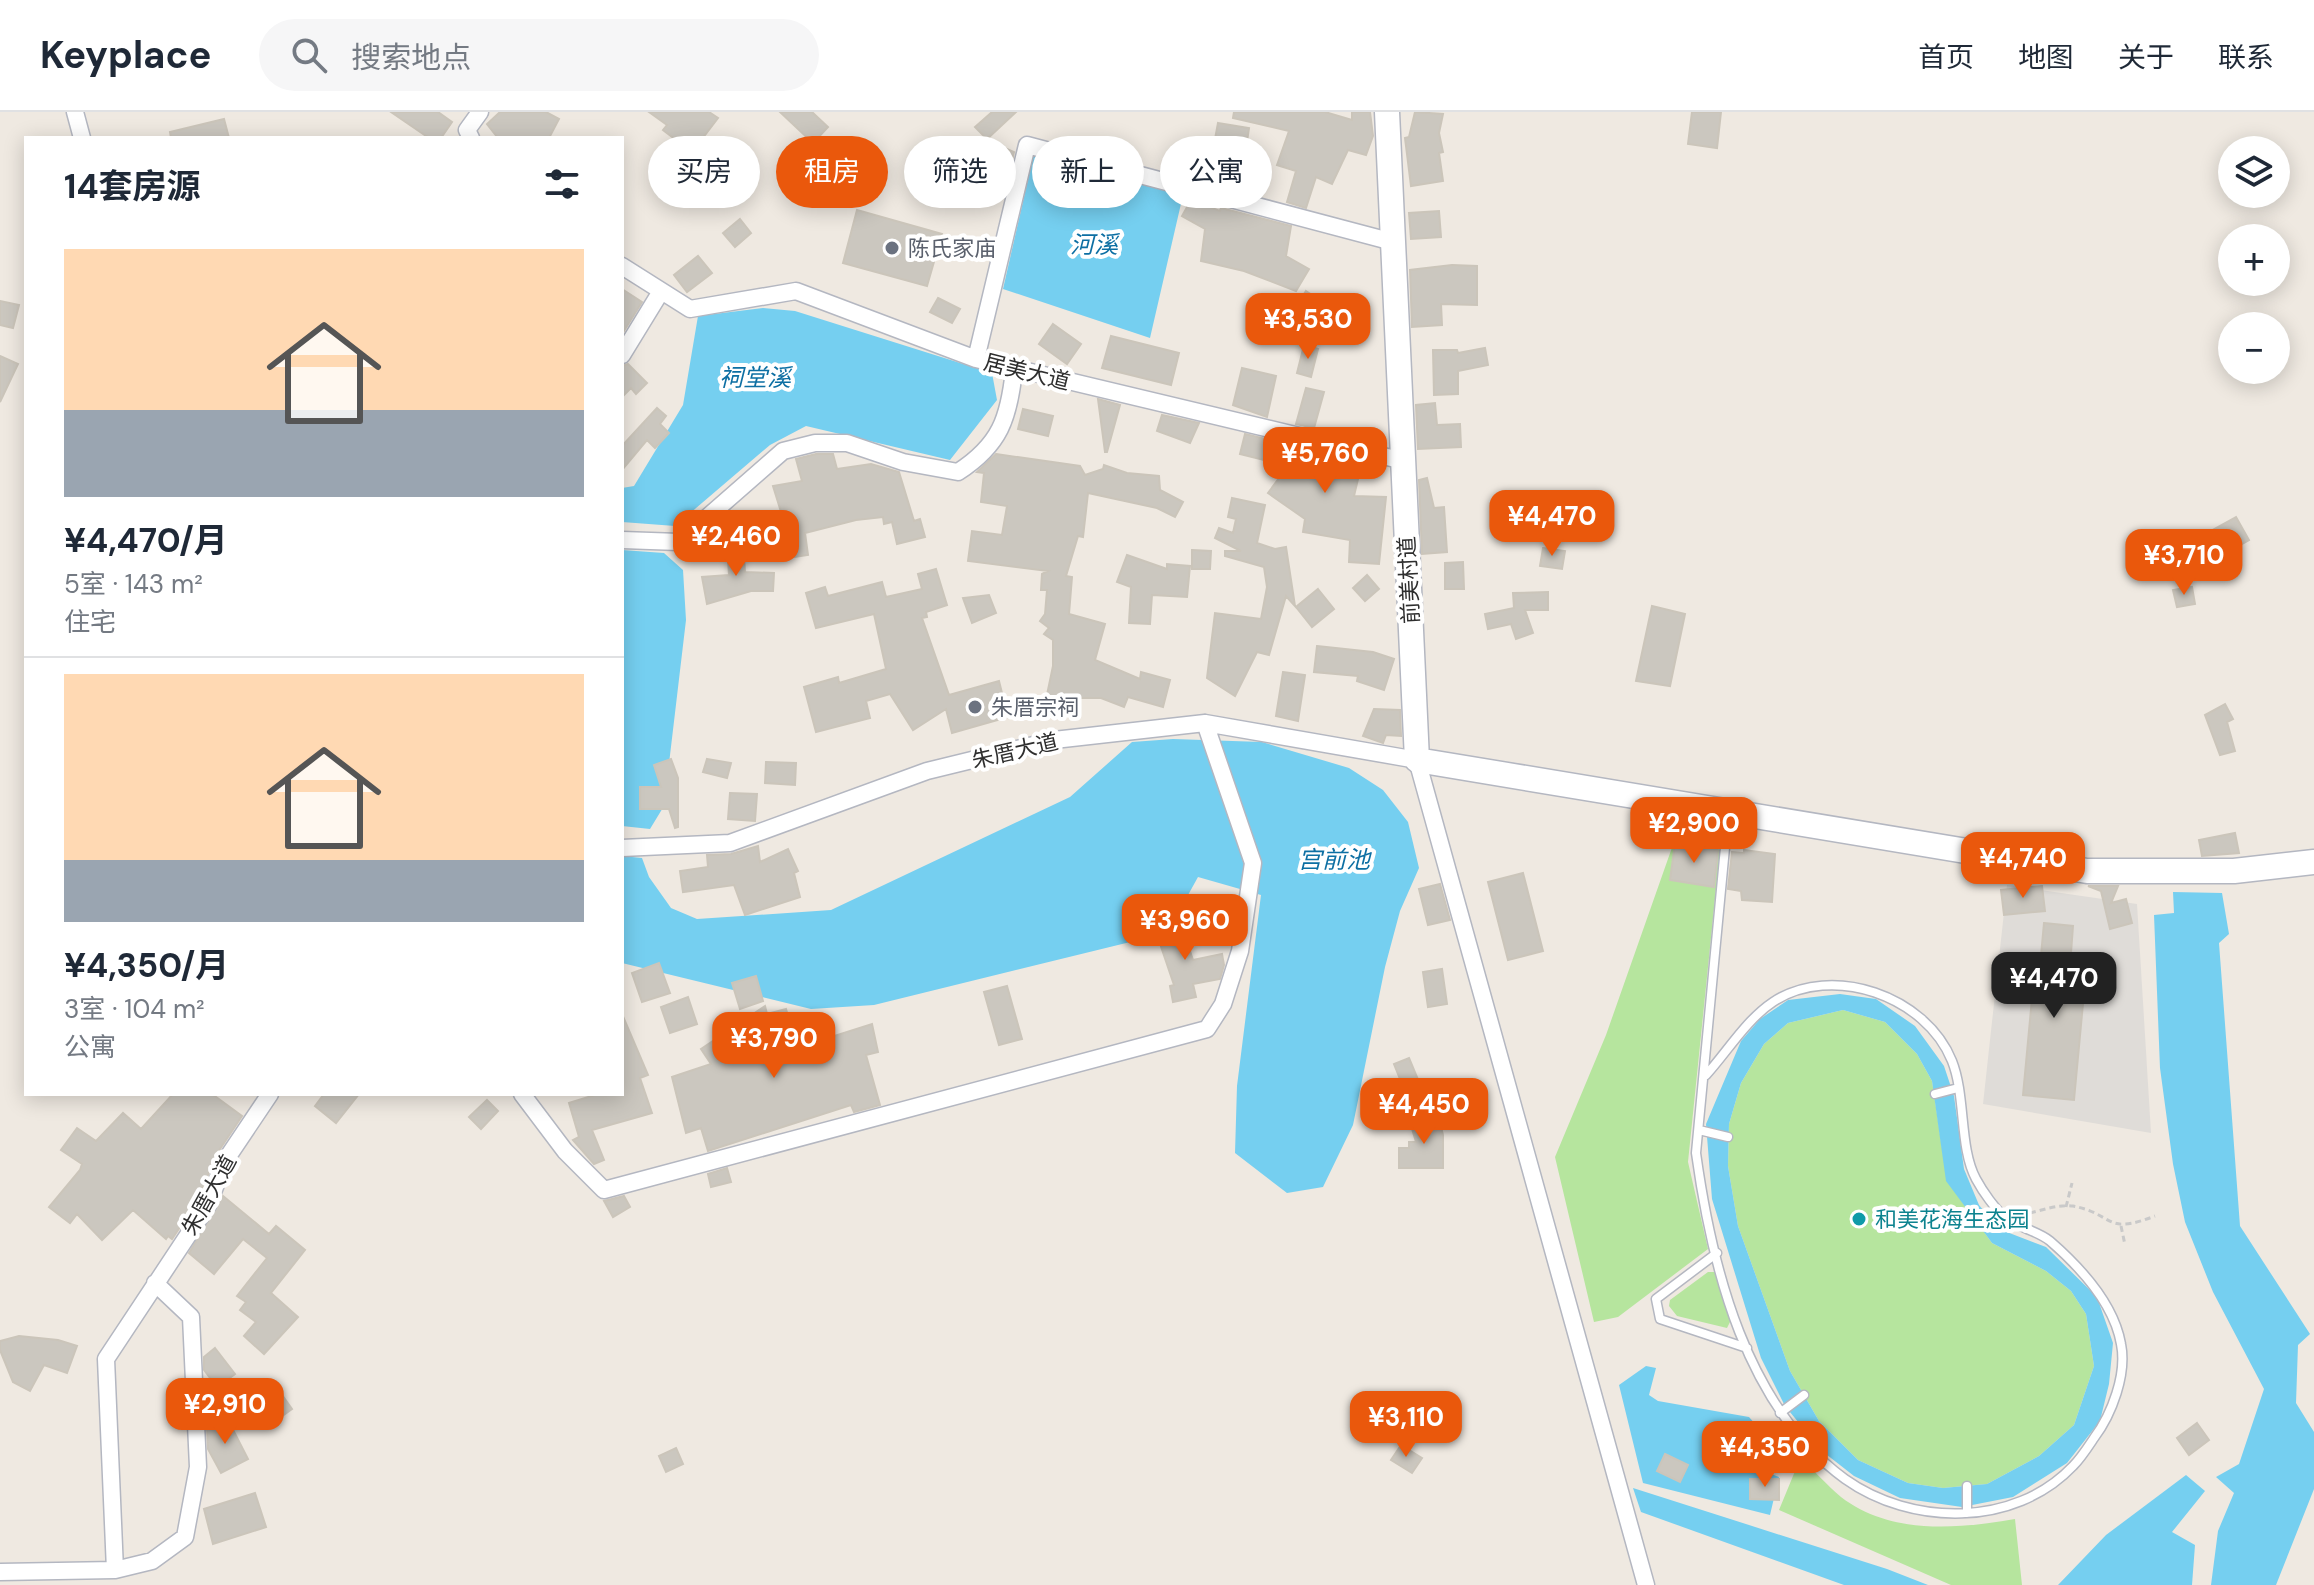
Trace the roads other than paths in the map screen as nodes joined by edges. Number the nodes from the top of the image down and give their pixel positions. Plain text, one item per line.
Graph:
1 (75, 112) edge
2 (480, 112) edge
3 (1387, 112) edge
4 (81, 136) edge
5 (470, 136) edge
6 (1393, 242) junction
7 (624, 267) edge
8 (660, 293) junction
9 (624, 352) edge
10 (976, 359) junction
11 (1014, 370) junction
12 (1404, 461) junction
13 (624, 540) edge
14 (1205, 723) junction
15 (1417, 760) junction
16 (1729, 811) junction
17 (624, 848) edge
18 (2314, 862) edge
19 (1706, 1075) junction
20 (1958, 1088) junction
21 (1935, 1094) dead end
22 (269, 1096) edge
23 (524, 1096) edge
24 (1699, 1130) junction
25 (1728, 1137) dead end
26 (1717, 1253) junction
27 (151, 1289) junction
28 (1747, 1348) junction
29 (1804, 1395) dead end
30 (1780, 1413) junction
31 (1967, 1486) dead end
32 (1967, 1513) junction
33 (115, 1570) junction
34 (0, 1572) edge
35 (1646, 1585) edge

1 - 4 street
2 - 5 street
3 - 6 street, 前美村道
6 - 10 street
6 - 12 street, 前美村道
7 - 8 street, 居美大道
8 - 9 street
8 - 10 street, 居美大道
10 - 11 street, 居美大道
11 - 12 street, 居美大道
11 - 13 street
12 - 15 street, 前美村道
14 - 15 street, 朱厝大道
14 - 17 street, 朱厝大道
14 - 23 street
15 - 16 street
15 - 35 street
16 - 18 street
16 - 19 lane
19 - 20 lane
19 - 24 lane
20 - 21 lane
20 - 32 lane
22 - 27 street, 朱厝大道
24 - 25 lane
24 - 26 lane
26 - 28 lane
26 - 28 lane
27 - 33 street, 朱厝大道
27 - 33 street
28 - 30 lane
29 - 30 lane
30 - 32 lane
31 - 32 lane
33 - 34 street

